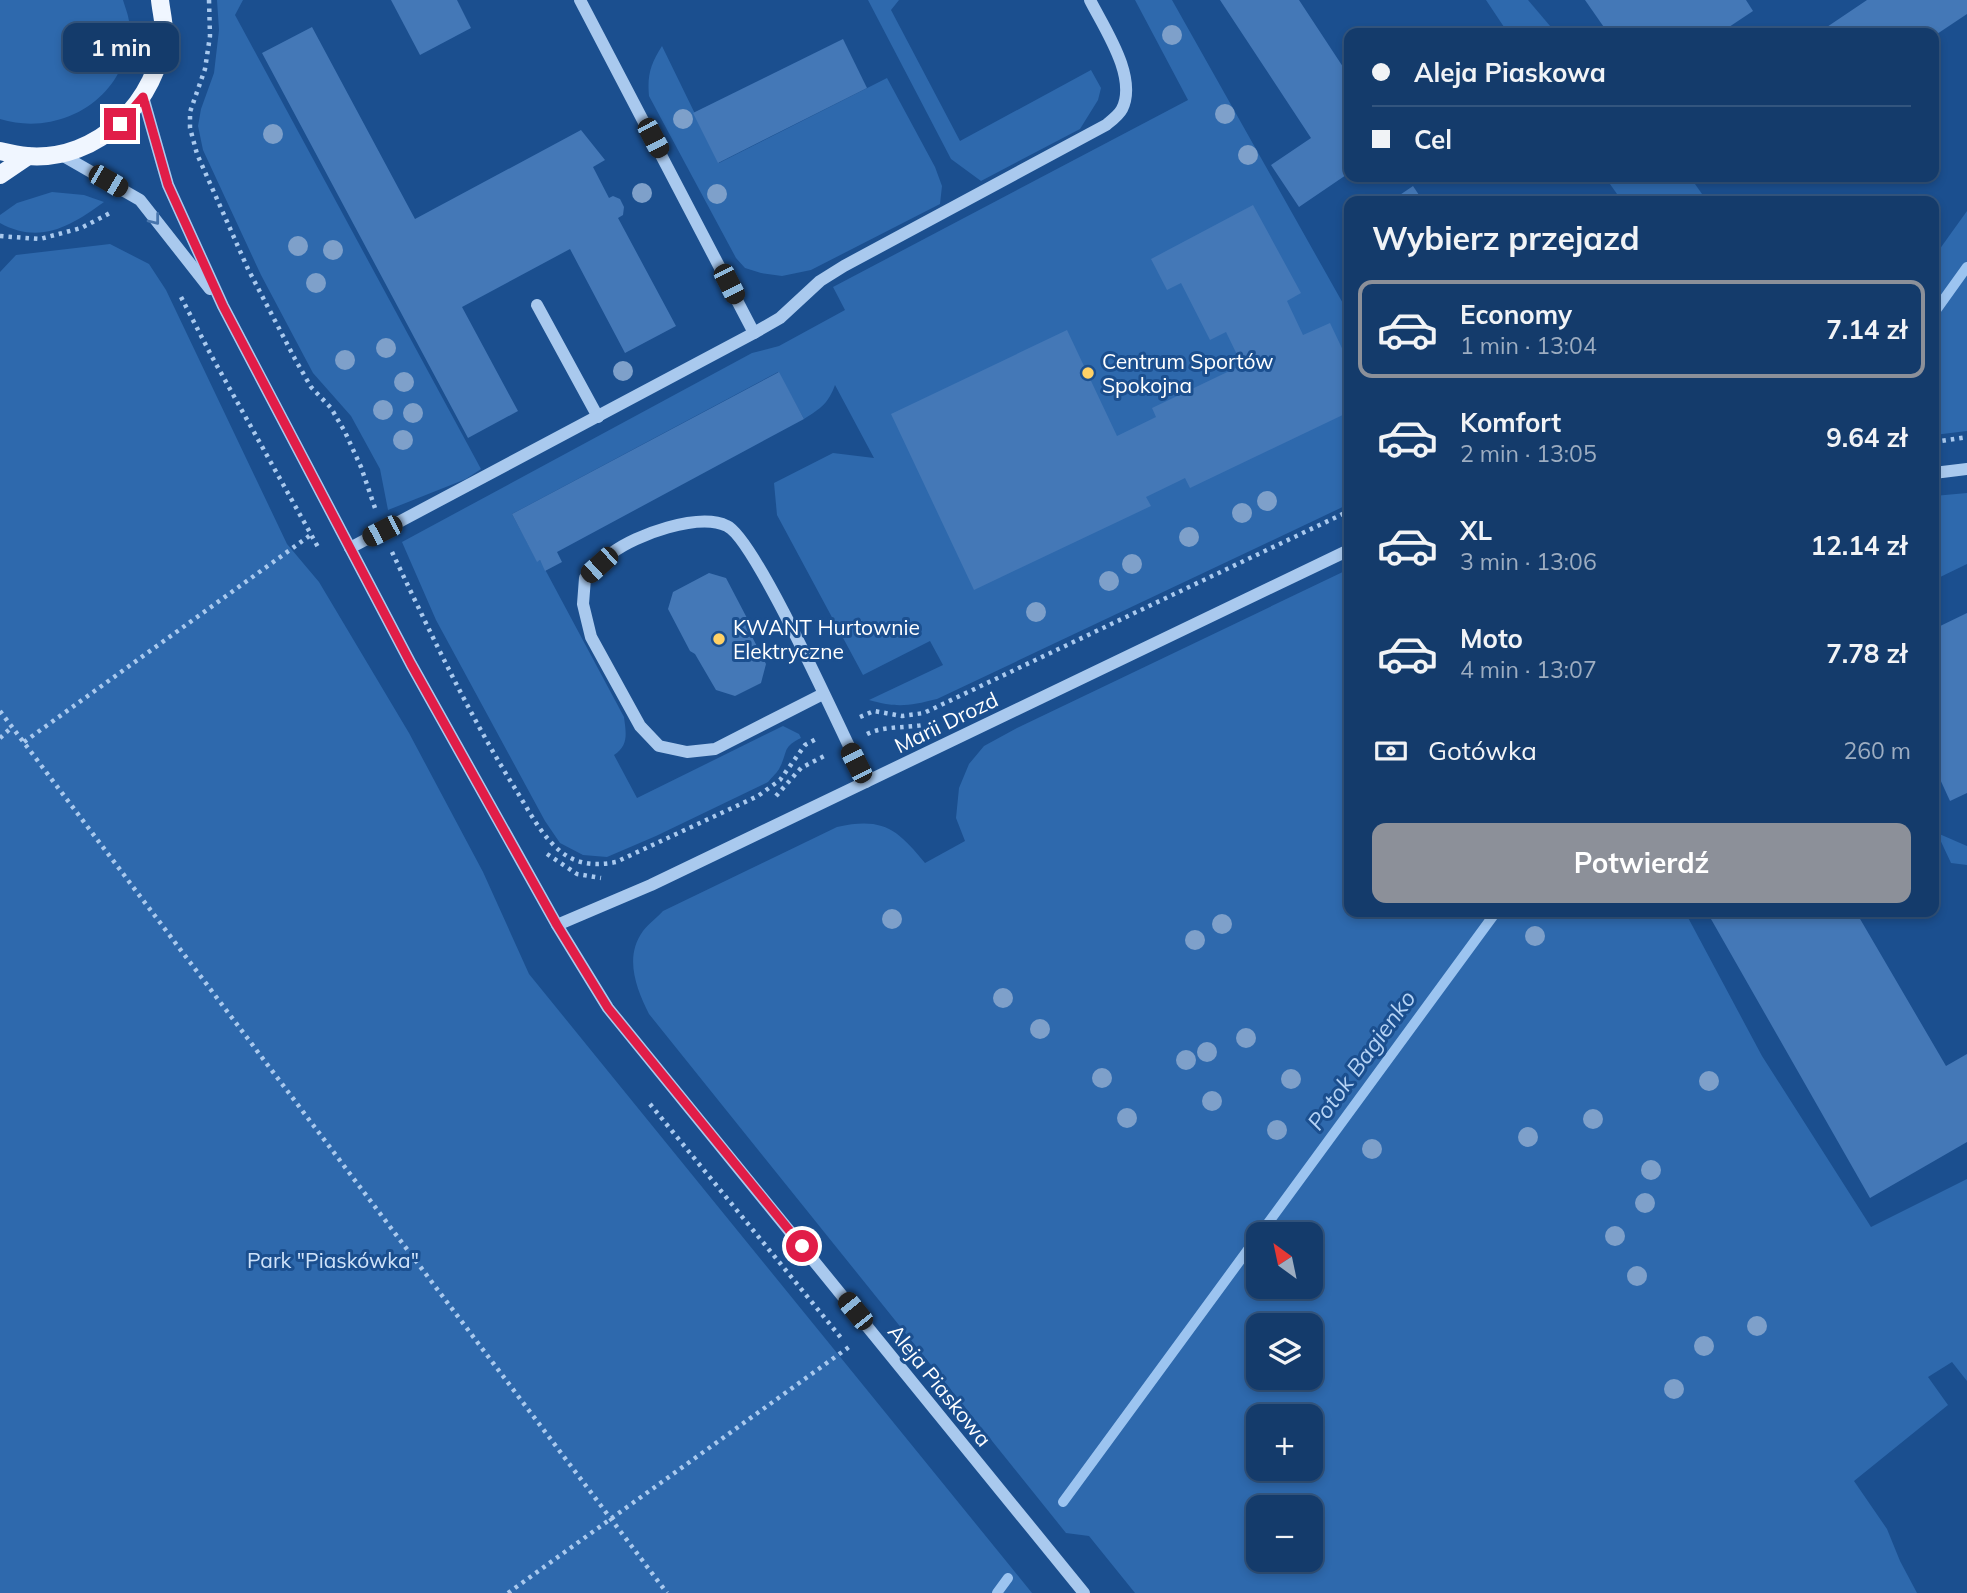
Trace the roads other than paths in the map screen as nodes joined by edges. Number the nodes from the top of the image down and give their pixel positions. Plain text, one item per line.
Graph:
1 (160, 0) edge
2 (580, 0) edge
3 (1090, 0) edge
4 (143, 97) junction
5 (0, 151) edge
6 (60, 154) junction
7 (27, 156) junction
8 (0, 176) edge
9 (223, 306) junction
10 (537, 306) dead end
11 (754, 333) junction
12 (598, 417) junction
13 (1967, 469) edge
14 (1939, 472) edge
15 (351, 548) junction
16 (1344, 552) edge
17 (823, 694) junction
18 (866, 782) junction
19 (557, 925) junction
20 (1084, 1593) edge

1 - 4 main road
2 - 11 street
3 - 11 street
4 - 6 main road
4 - 9 street, Aleja Piaskowa
5 - 7 main road
6 - 7 main road
6 -> 9 street, Aleja Piaskowa
7 - 8 main road
9 - 15 street, Aleja Piaskowa
10 - 12 street
11 - 12 street
12 - 15 street
13 - 14 street
15 - 19 street, Aleja Piaskowa
16 - 18 street, Marii Drozd
17 - 17 street
17 - 18 street
18 - 19 street, Marii Drozd
19 - 20 street, Aleja Piaskowa

